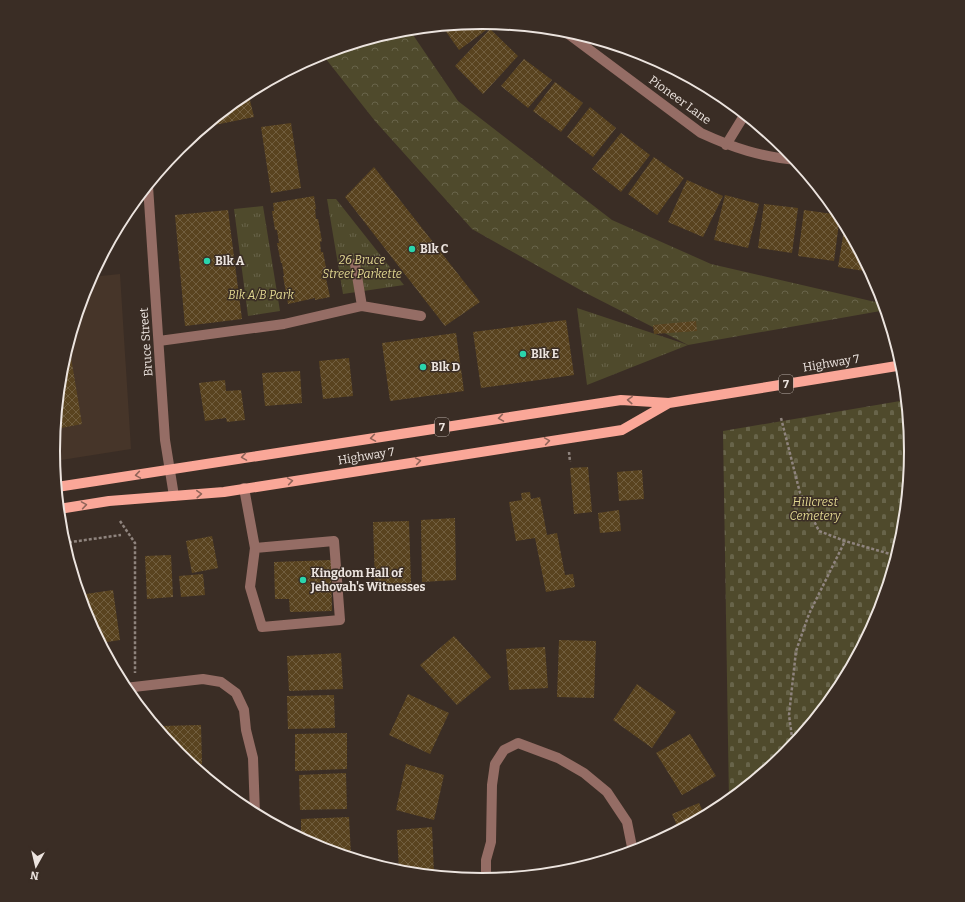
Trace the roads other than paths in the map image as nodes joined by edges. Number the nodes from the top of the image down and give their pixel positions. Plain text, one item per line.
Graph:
1 (576, 39) edge
2 (742, 119) edge
3 (726, 145) junction
4 (787, 159) edge
5 (149, 193) edge
6 (355, 264) dead end
7 (362, 306) junction
8 (421, 316) dead end
9 (159, 341) junction
10 (895, 366) edge
11 (669, 402) junction
12 (170, 469) junction
13 (62, 486) edge
14 (244, 488) junction
15 (174, 496) junction
16 (64, 508) edge
17 (255, 548) junction
18 (134, 688) edge
19 (255, 806) edge
20 (632, 846) edge
21 (486, 873) edge

1 - 3 street, Pioneer Lane
2 - 3 street
3 - 4 street, Pioneer Lane
5 - 9 street, Bruce Street
6 - 7 street
7 - 8 street
7 - 9 street
9 - 12 street, Bruce Street
10 - 11 main road, Highway 7 / 7
11 -> 12 main road, Highway 7 / 7
14 -> 11 main road, Highway 7 / 7
12 -> 13 main road, Highway 7 / 7
12 - 15 street, Bruce Street
15 -> 14 main road, Highway 7 / 7
14 - 17 street
16 -> 15 main road, Highway 7 / 7
17 - 17 street
18 - 19 street
20 - 21 street

